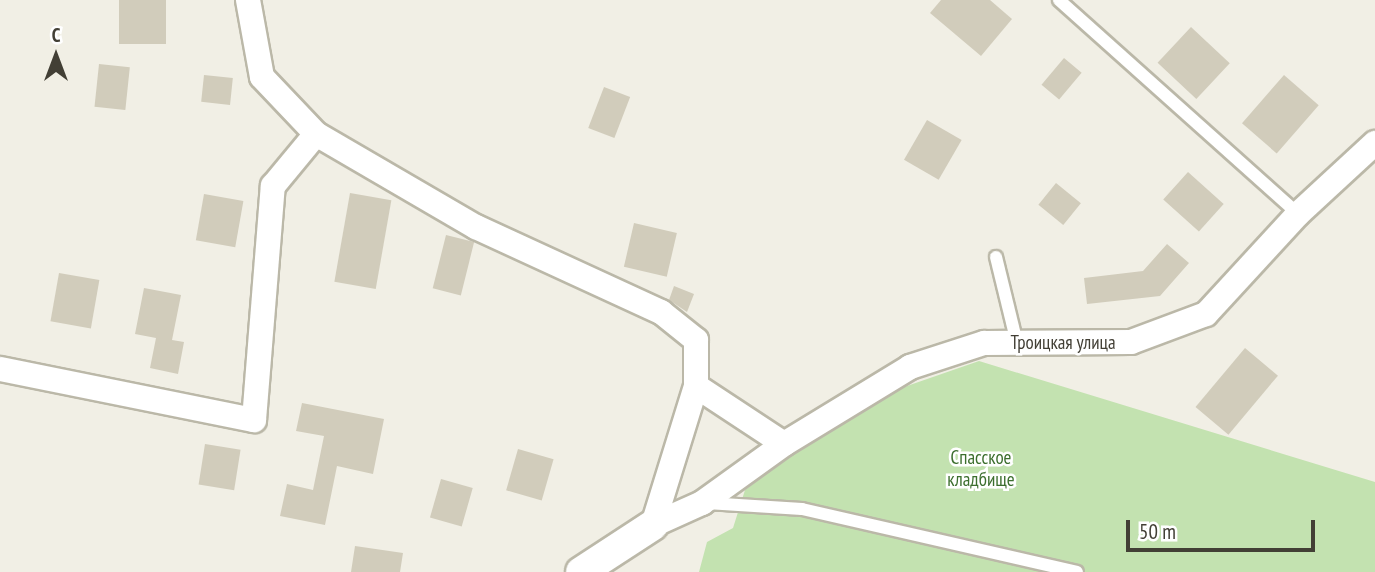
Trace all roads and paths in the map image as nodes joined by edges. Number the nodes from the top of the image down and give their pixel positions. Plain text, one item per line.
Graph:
1 (248, 0) edge
2 (1059, 0) edge
3 (316, 134) junction
4 (1375, 143) edge
5 (1298, 214) junction
6 (996, 257) dead end
7 (1017, 343) junction
8 (0, 369) edge
9 (696, 386) junction
10 (784, 444) junction
11 (702, 503) junction
12 (653, 525) junction
13 (581, 572) edge
14 (1077, 572) edge

1 - 3 street
2 - 5 lane
3 - 8 street
3 - 9 street
4 - 5 street, Троицкая улица
5 - 7 street, Троицкая улица
6 - 7 lane
7 - 10 street, Троицкая улица
9 - 10 street
9 - 12 street
10 - 11 street, Троицкая улица
11 - 12 street, Троицкая улица
11 - 14 lane
12 - 13 street

